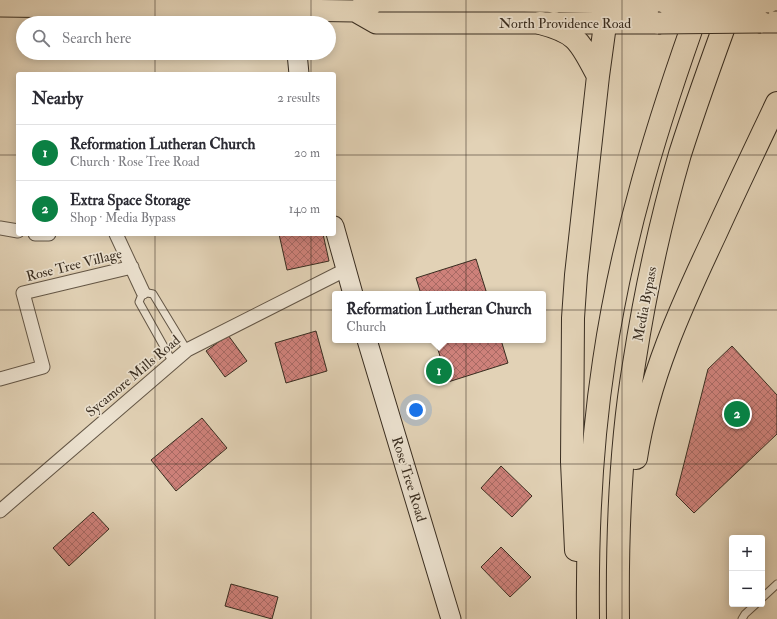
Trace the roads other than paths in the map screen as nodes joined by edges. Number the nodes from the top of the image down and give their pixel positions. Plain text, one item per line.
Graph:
1 (381, 0) edge
2 (524, 0) edge
3 (702, 0) edge
4 (734, 0) edge
5 (556, 1) edge
6 (773, 2) edge
7 (0, 6) edge
8 (607, 9) edge
9 (298, 11) edge
10 (355, 11) junction
11 (769, 22) edge
12 (540, 23) junction
13 (298, 60) edge
14 (299, 72) edge
15 (598, 76) junction
16 (777, 103) edge
17 (0, 228) edge
18 (16, 231) edge
19 (336, 234) edge
20 (117, 236) edge
21 (132, 267) junction
22 (345, 270) junction
23 (352, 291) edge
24 (143, 292) junction
25 (368, 343) edge
26 (187, 350) junction
27 (172, 361) junction
28 (0, 379) edge
29 (0, 511) edge
30 (618, 582) junction
31 (777, 584) edge
32 (765, 595) edge
33 (753, 607) edge
34 (451, 619) edge
35 (583, 619) edge
36 (588, 619) edge
37 (618, 619) edge
38 (742, 619) edge

1 - 2 main road, North Providence Road
1 - 10 main road, North Providence Road
2 - 5 main road, North Providence Road
3 - 36 highway
4 - 30 highway, Media Bypass
5 - 8 main road, North Providence Road
6 - 8 main road, North Providence Road, bridge
7 - 9 main road, North Providence Road
8 - 11 main road, North Providence Road, bridge
8 - 12 main road, North Providence Road
8 - 15 highway
9 - 10 main road, North Providence Road
10 - 12 main road, North Providence Road
12 - 15 highway
13 - 14 street
15 - 35 highway
16 - 30 highway
17 - 18 street
19 - 22 street
20 - 21 street
21 - 24 street
21 - 28 street, Rose Tree Village
22 - 23 street
22 - 26 street, Sycamore Mills Road
24 - 26 lane
24 - 27 lane
25 - 34 street, Rose Tree Road
26 - 27 street, Sycamore Mills Road
27 - 29 street, Sycamore Mills Road
30 - 37 highway, Media Bypass
31 - 32 lane
33 - 38 lane

